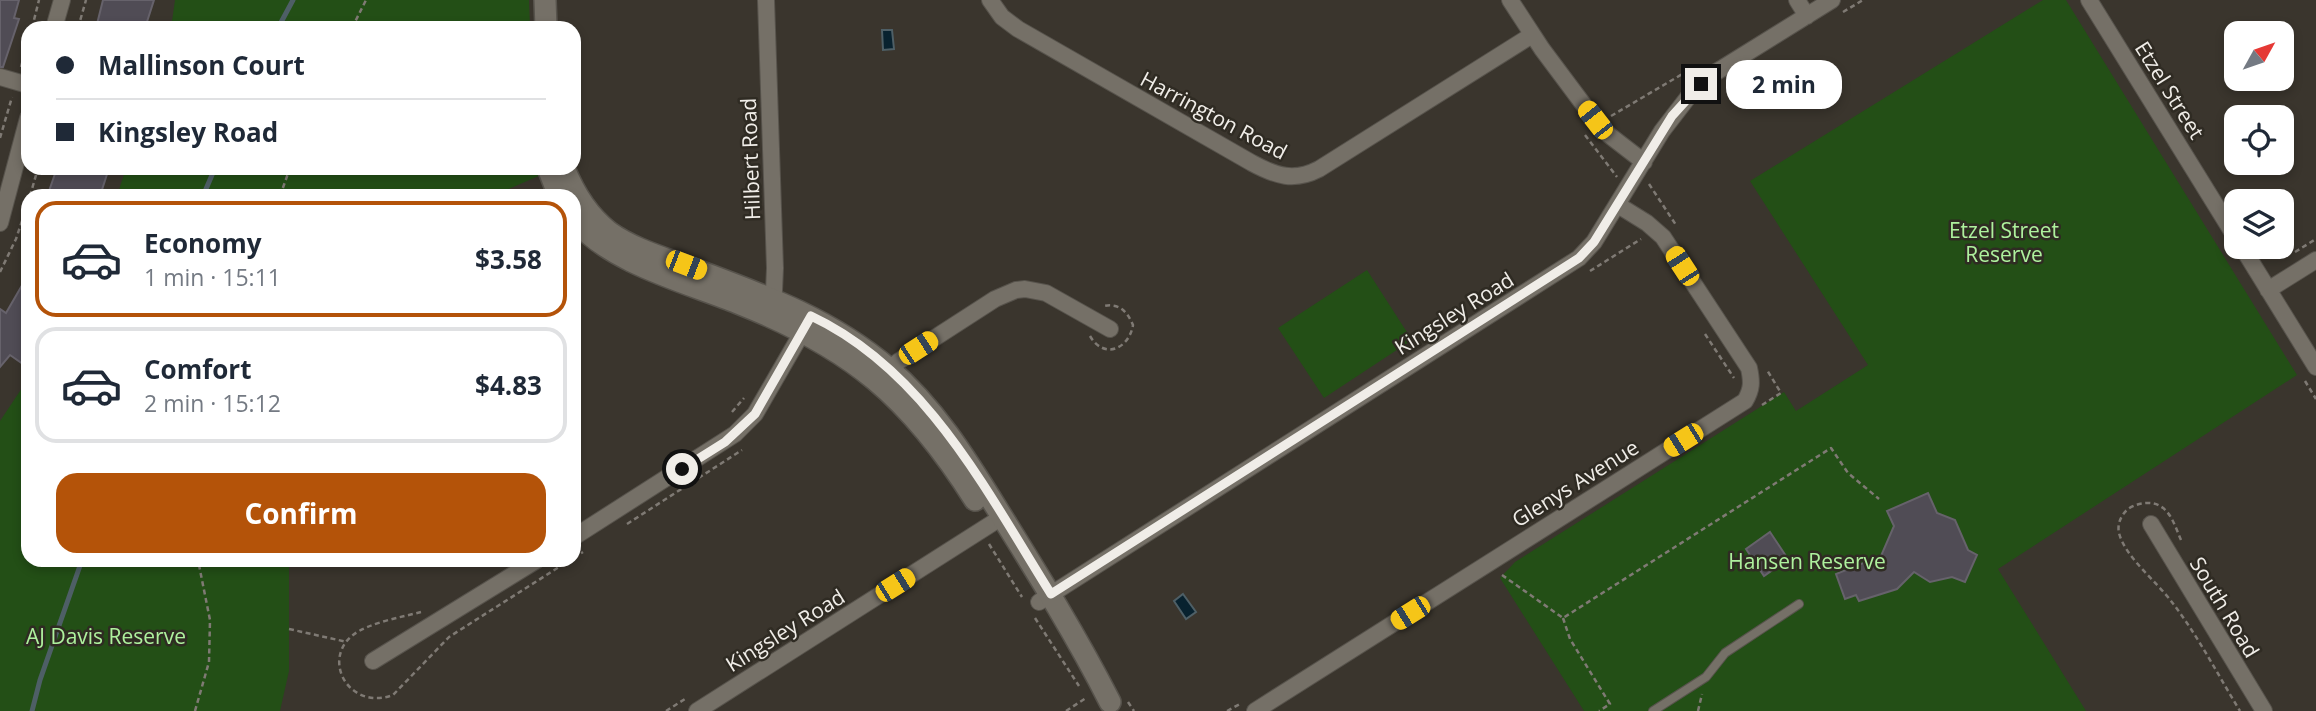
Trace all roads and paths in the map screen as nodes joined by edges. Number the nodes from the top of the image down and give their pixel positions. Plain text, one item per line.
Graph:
1 (39, 0) edge
2 (62, 0) edge
3 (86, 0) edge
4 (366, 0) edge
5 (545, 0) edge
6 (766, 0) edge
7 (990, 0) edge
8 (1510, 0) edge
9 (1797, 0) edge
10 (1863, 0) edge
11 (2089, 0) edge
12 (1836, 7) edge
13 (1807, 16) junction
14 (34, 21) edge
15 (56, 21) edge
16 (80, 21) edge
17 (356, 21) edge
18 (546, 21) edge
19 (1532, 35) junction
20 (1696, 66) dead end
21 (0, 77) edge
22 (21, 83) edge
23 (1611, 117) dead end
24 (1585, 135) dead end
25 (21, 144) edge
26 (1644, 162) junction
27 (1629, 186) junction
28 (581, 202) edge
29 (1618, 205) junction
30 (2224, 219) edge
31 (0, 223) edge
32 (21, 224) edge
33 (581, 226) edge
34 (2250, 259) edge
35 (2316, 260) edge
36 (0, 272) edge
37 (2269, 290) junction
38 (1095, 304) dead end
39 (770, 307) junction
40 (807, 324) junction
41 (1699, 324) dead end
42 (1110, 329) dead end
43 (1087, 332) dead end
44 (2316, 368) edge
45 (883, 375) junction
46 (1738, 387) dead end
47 (745, 397) dead end
48 (729, 415) dead end
49 (992, 524) junction
50 (2151, 524) dead end
51 (581, 533) edge
52 (199, 567) edge
53 (526, 567) edge
54 (2172, 602) dead end
55 (1038, 604) junction
56 (1800, 604) dead end
57 (1563, 618) dead end
58 (289, 629) dead end
59 (347, 642) dead end
60 (373, 661) dead end
61 (1079, 686) dead end
62 (1239, 704) dead end
63 (1108, 706) edge
64 (195, 711) edge
65 (697, 711) edge
66 (1066, 711) edge
67 (1134, 711) edge
68 (1227, 711) edge
69 (1255, 711) edge
70 (1599, 711) edge
71 (1653, 711) edge
72 (2240, 711) edge
73 (2264, 711) edge

1 - 14 path
2 - 15 street
3 - 16 path
4 - 17 path
5 - 18 street
6 - 39 street, Hilbert Road
7 - 19 street, Harrington Road
8 - 19 street
9 - 13 street
10 - 12 path
11 - 30 street, Etzel Street
12 - 13 street, Kingsley Road
13 - 26 street, Kingsley Road
19 - 26 street
20 - 23 path
21 - 22 street
24 - 27 path
25 - 31 street
26 - 27 street, Kingsley Road
27 - 29 street, Kingsley Road
28 - 39 street
29 - 55 street, Kingsley Road
29 - 69 street, Glenys Avenue
32 - 36 path
33 - 39 street
34 - 37 street
35 - 37 street
37 - 44 street
38 - 43 path
39 - 40 street
40 - 45 street
40 - 51 street
41 - 46 path
42 - 45 street
45 - 49 street
47 - 48 path
49 - 55 street
49 - 55 path
49 - 65 street, Kingsley Road
50 - 73 street, South Road
52 - 64 path
53 - 60 street
54 - 72 path
55 - 61 path
55 - 63 street
56 - 71 lane
57 - 70 path
58 - 59 path
62 - 68 path
63 - 66 path
63 - 67 path

